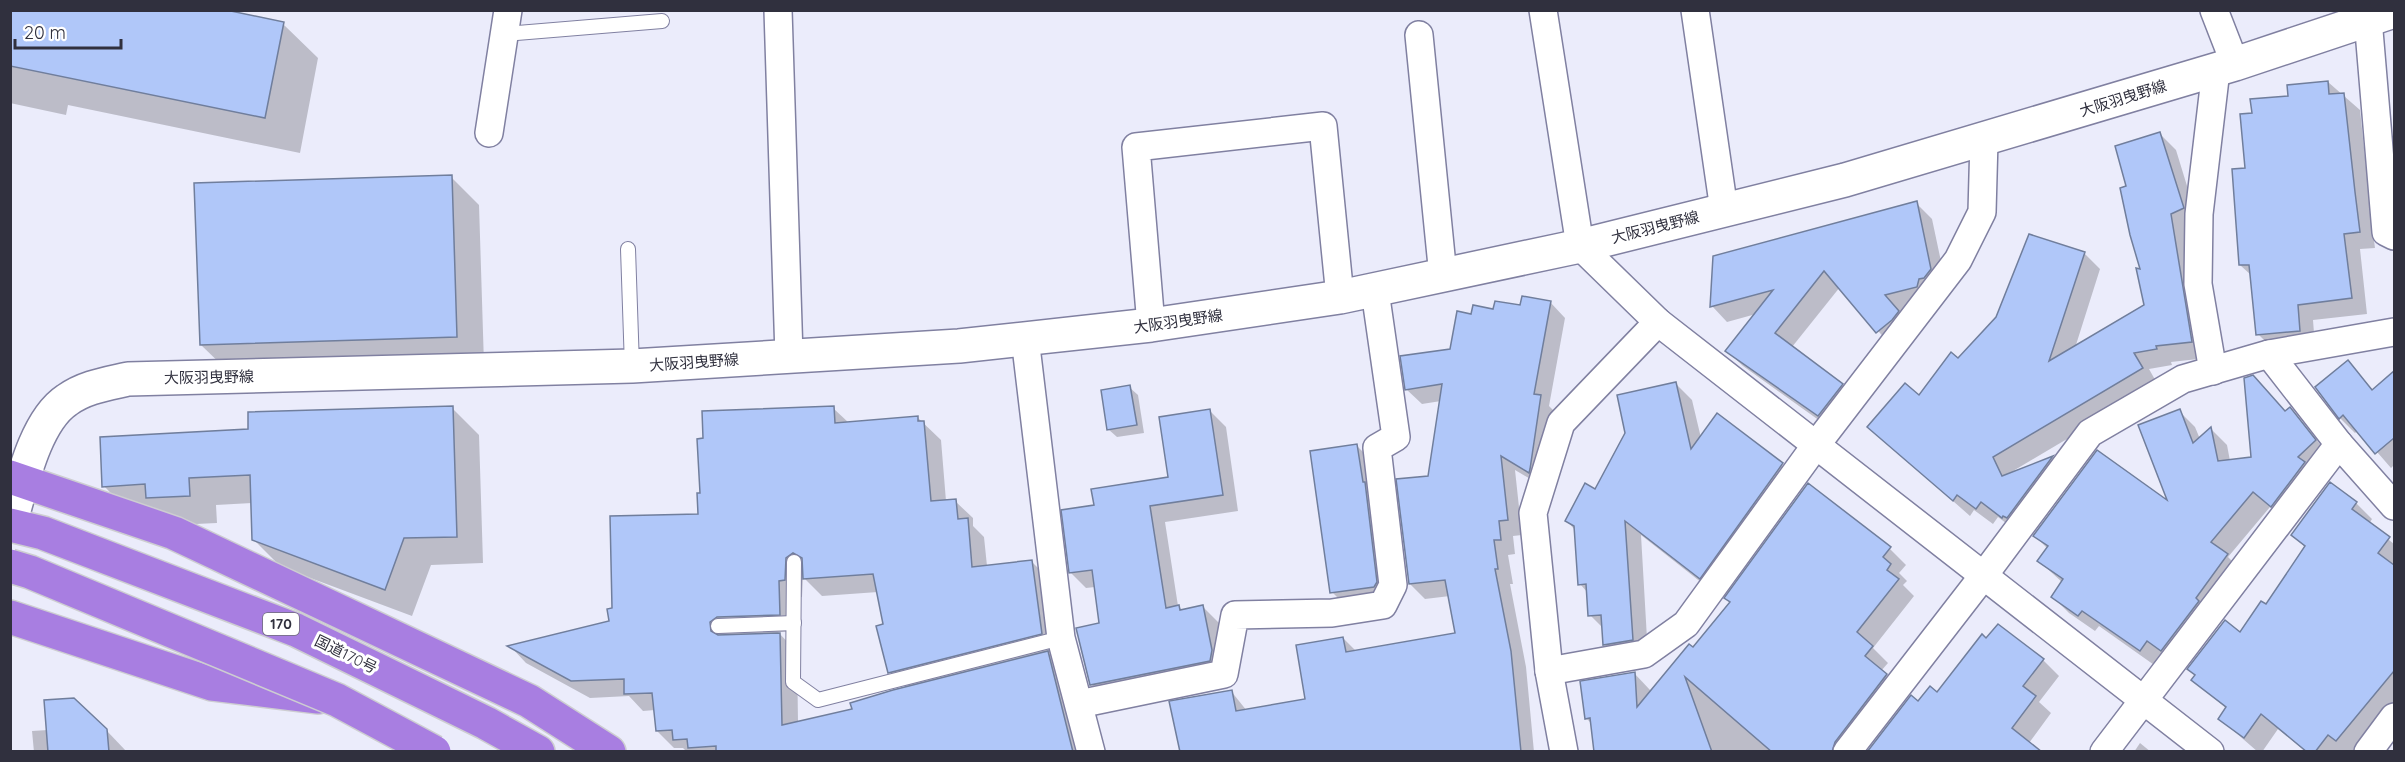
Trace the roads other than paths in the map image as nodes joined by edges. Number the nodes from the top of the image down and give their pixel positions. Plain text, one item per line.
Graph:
1 (778, 10) edge
2 (1543, 10) edge
3 (1695, 10) edge
4 (2214, 10) edge
5 (2381, 15) edge
6 (662, 21) dead end
7 (506, 22) edge
8 (1419, 35) dead end
9 (2226, 67) junction
10 (489, 133) dead end
11 (1984, 140) junction
12 (1724, 210) junction
13 (2394, 236) edge
14 (1580, 246) junction
15 (628, 249) dead end
16 (1443, 276) junction
17 (1375, 291) junction
18 (1340, 297) junction
19 (1658, 322) junction
20 (1151, 325) junction
21 (2394, 332) edge
22 (1025, 338) junction
23 (2269, 354) junction
24 (789, 356) junction
25 (632, 366) junction
26 (2213, 370) junction
27 (2339, 444) junction
28 (1816, 445) junction
29 (17, 479) edge
30 (2394, 506) edge
31 (10, 524) edge
32 (794, 562) dead end
33 (10, 566) edge
34 (1984, 575) junction
35 (10, 617) edge
36 (794, 623) junction
37 (717, 626) dead end
38 (1061, 638) junction
39 (1549, 671) junction
40 (2144, 700) junction
41 (1079, 704) junction
42 (2394, 717) edge
43 (434, 752) edge
44 (443, 752) edge
45 (538, 752) edge
46 (609, 752) edge
47 (1091, 752) edge
48 (1564, 752) edge
49 (1847, 752) edge
50 (2104, 752) edge
51 (2210, 752) edge
52 (2368, 752) edge

1 - 24 street
2 - 14 street
3 - 12 street
4 - 9 street
5 - 9 main road, 大阪羽曳野線
5 - 13 street
6 - 7 lane
7 - 10 street
8 - 16 street
9 - 11 main road, 大阪羽曳野線
9 - 26 street
11 - 12 main road, 大阪羽曳野線
11 - 28 street
12 - 14 main road, 大阪羽曳野線
14 - 16 main road, 大阪羽曳野線
14 - 19 street
15 - 25 lane
16 - 17 main road, 大阪羽曳野線
17 - 18 main road, 大阪羽曳野線
17 - 41 street
18 - 20 main road, 大阪羽曳野線
18 - 20 street
19 - 28 street
19 - 39 street
20 - 22 main road, 大阪羽曳野線
21 - 23 street
22 - 24 main road, 大阪羽曳野線
22 - 38 street
23 - 26 street
23 - 27 street
24 - 25 main road, 大阪羽曳野線
25 - 29 main road, 大阪羽曳野線
26 - 34 street
27 - 30 street
27 - 40 street
28 - 34 street
28 - 39 street
29 - 31 main road, 大阪羽曳野線
29 - 46 highway
31 - 45 highway, 国道170号 / 170
32 - 36 lane
33 - 43 highway, bridge
34 - 40 street
34 - 49 street
35 - 44 highway
36 - 37 lane
36 - 38 lane
38 - 41 street
39 - 48 street
40 - 50 street
40 - 51 street
41 - 47 street
42 - 52 street

